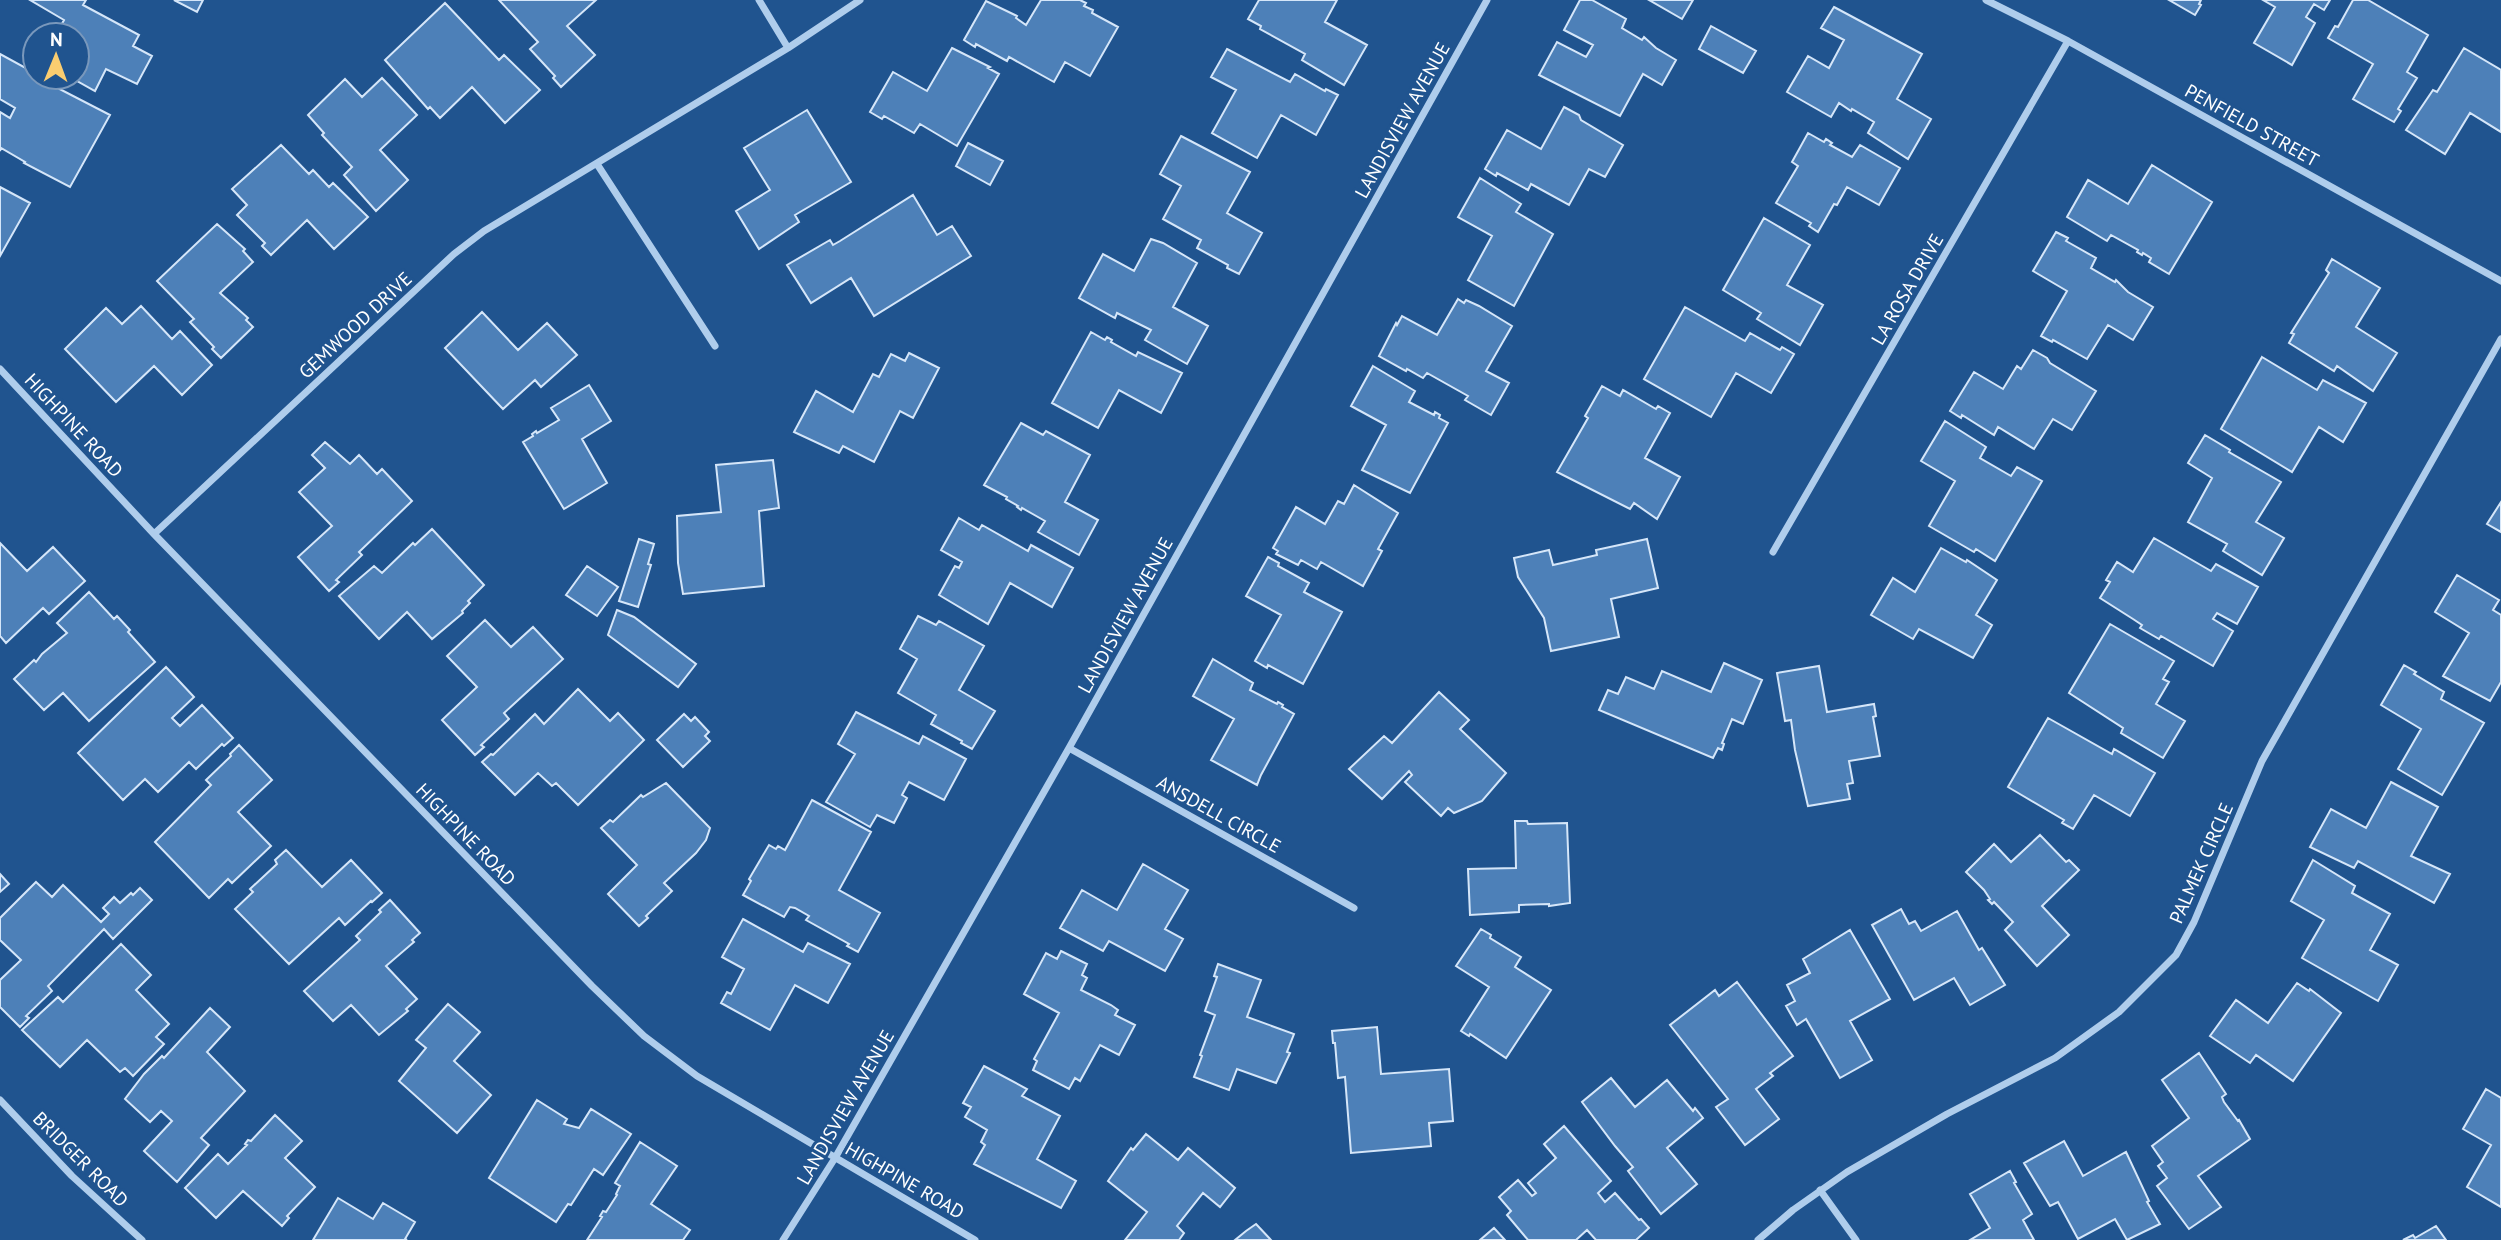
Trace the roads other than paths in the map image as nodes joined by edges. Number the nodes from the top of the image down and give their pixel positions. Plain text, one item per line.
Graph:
1 (759, 0) edge
2 (860, 0) edge
3 (1487, 0) edge
4 (1986, 0) edge
5 (2068, 41) junction
6 (788, 48) junction
7 (597, 164) junction
8 (2501, 281) edge
9 (2501, 339) edge
10 (715, 346) dead end
11 (0, 369) edge
12 (154, 534) junction
13 (1773, 552) dead end
14 (1069, 748) junction
15 (1354, 908) dead end
16 (0, 1100) edge
17 (835, 1158) junction
18 (1820, 1190) junction
19 (142, 1240) edge
20 (783, 1240) edge
21 (975, 1240) edge
22 (1759, 1240) edge
23 (1856, 1240) edge

1 - 6 street
2 - 6 street, GEMWOOD DRIVE
3 - 14 street, LANDISVIEW AVENUE
4 - 5 street, PENFIELD STREET
5 - 8 street, PENFIELD STREET
5 - 13 street, LA ROSA DRIVE
6 - 7 street, GEMWOOD DRIVE
7 - 10 street
7 - 12 street, GEMWOOD DRIVE
9 - 18 street, PALMEK CIRCLE
11 - 12 street, HIGHPINE ROAD
12 - 17 street, HIGHPINE ROAD
14 - 15 street, ANSDELL CIRCLE
14 - 17 street, LANDISVIEW AVENUE
16 - 19 street, BRIDGER ROAD
17 - 20 street, LANDISVIEW AVENUE
17 - 21 street, HIGHPINE ROAD
18 - 22 street, PALMEK CIRCLE
18 - 23 street

